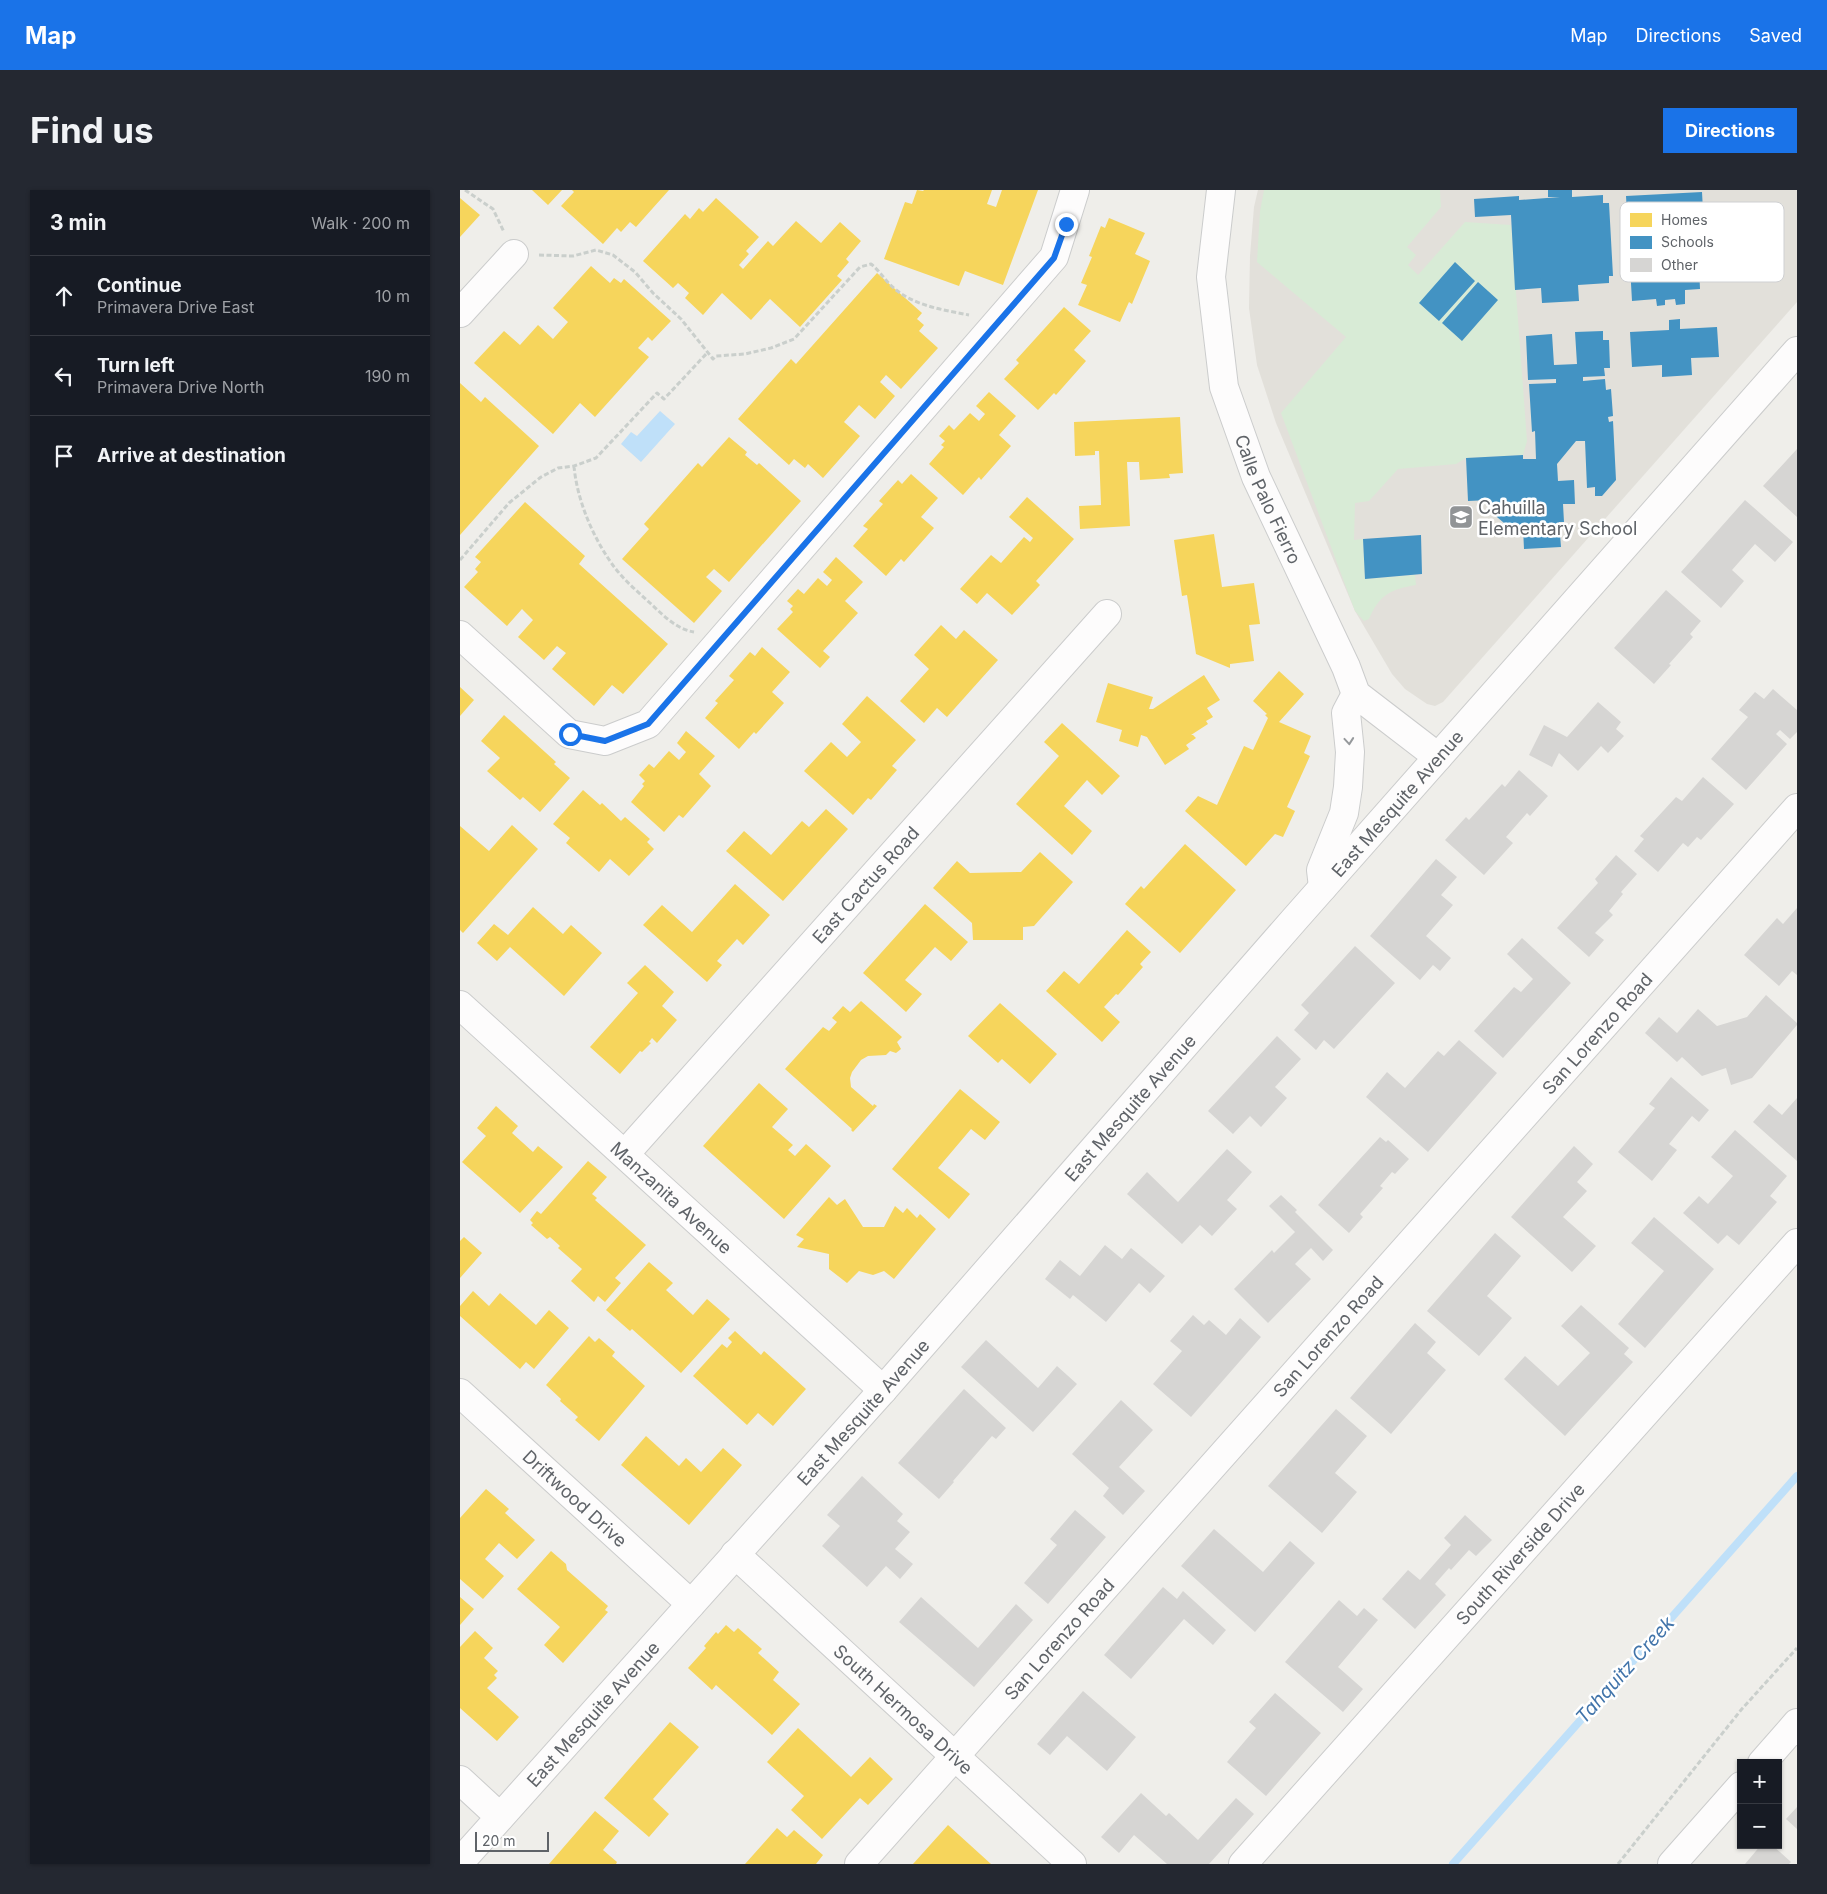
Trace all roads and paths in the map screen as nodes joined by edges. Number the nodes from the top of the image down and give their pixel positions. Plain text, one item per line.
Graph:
1 (465, 190) edge
2 (1075, 190) edge
3 (1217, 191) edge
4 (514, 254) junction
5 (460, 313) edge
6 (999, 320) junction
7 (1797, 351) edge
8 (708, 352) junction
9 (574, 466) junction
10 (460, 560) edge
11 (1107, 614) dead end
12 (460, 635) edge
13 (723, 638) junction
14 (1356, 694) junction
15 (1438, 758) junction
16 (1797, 808) edge
17 (1324, 887) junction
18 (460, 1005) edge
19 (624, 1154) junction
20 (1797, 1243) edge
21 (884, 1390) junction
22 (460, 1393) edge
23 (735, 1554) junction
24 (691, 1604) junction
25 (1797, 1648) edge
26 (1797, 1723) edge
27 (954, 1757) junction
28 (1766, 1759) edge
29 (460, 1780) edge
30 (1737, 1791) edge
31 (500, 1817) junction
32 (460, 1862) edge
33 (859, 1864) edge
34 (1072, 1864) edge
35 (1243, 1864) edge
36 (1618, 1864) edge
37 (1672, 1864) edge

1 - 4 path
2 - 6 street
3 - 14 street, Calle Palo Fierro
4 - 5 street
4 - 8 path
6 - 8 path
6 - 13 street
7 - 15 street, East Mesquite Avenue
8 - 9 path
9 - 10 path
9 - 13 path
11 - 19 street, East Cactus Road
12 - 13 street
14 - 15 street
14 -> 17 street
15 - 17 street, East Mesquite Avenue
16 - 27 street, San Lorenzo Road
17 - 21 street, East Mesquite Avenue
18 - 19 street, Manzanita Avenue
19 - 21 street, Manzanita Avenue
20 - 35 street, South Riverside Drive
21 - 23 street, East Mesquite Avenue
22 - 24 street, Driftwood Drive
23 - 24 street, East Mesquite Avenue
23 - 27 street, South Hermosa Drive
24 - 31 street, East Mesquite Avenue
25 - 36 path
26 - 28 street
27 - 33 street, San Lorenzo Road
27 - 34 street, South Hermosa Drive
29 - 31 street
30 - 37 street
31 - 32 street, East Mesquite Avenue

